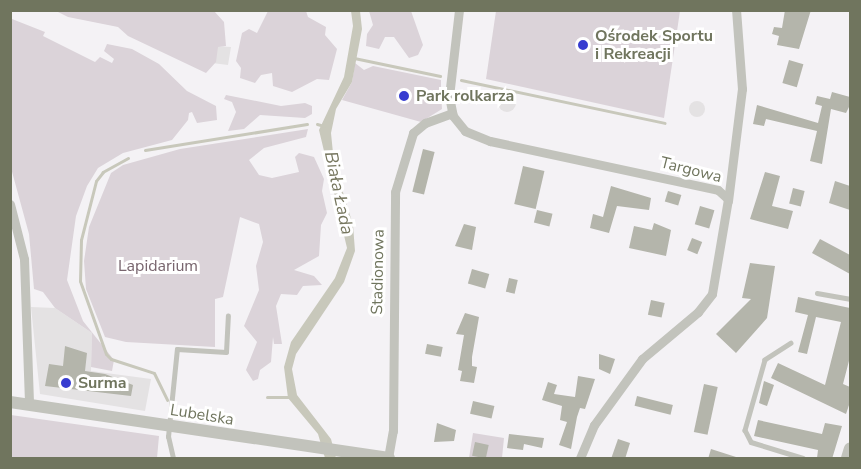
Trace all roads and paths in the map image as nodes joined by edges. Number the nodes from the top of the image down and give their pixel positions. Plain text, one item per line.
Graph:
1 (459, 10) edge
2 (736, 10) edge
3 (452, 112) junction
4 (728, 201) junction
5 (10, 204) edge
6 (817, 293) dead end
7 (850, 299) edge
8 (228, 316) dead end
9 (791, 343) dead end
10 (10, 402) edge
11 (29, 405) junction
12 (169, 427) junction
13 (850, 448) edge
14 (388, 458) edge
15 (173, 459) edge
16 (580, 459) edge
17 (803, 459) edge
18 (847, 459) edge

1 - 3 street
2 - 4 street
3 - 4 street, Targowa
3 - 14 street, Stadionowa
4 - 16 street, Targowa
5 - 11 street
6 - 7 lane
8 - 12 lane
9 - 17 lane
10 - 11 street, Lubelska
11 - 12 street, Lubelska
12 - 14 street, Lubelska
12 - 15 lane
13 - 18 street

